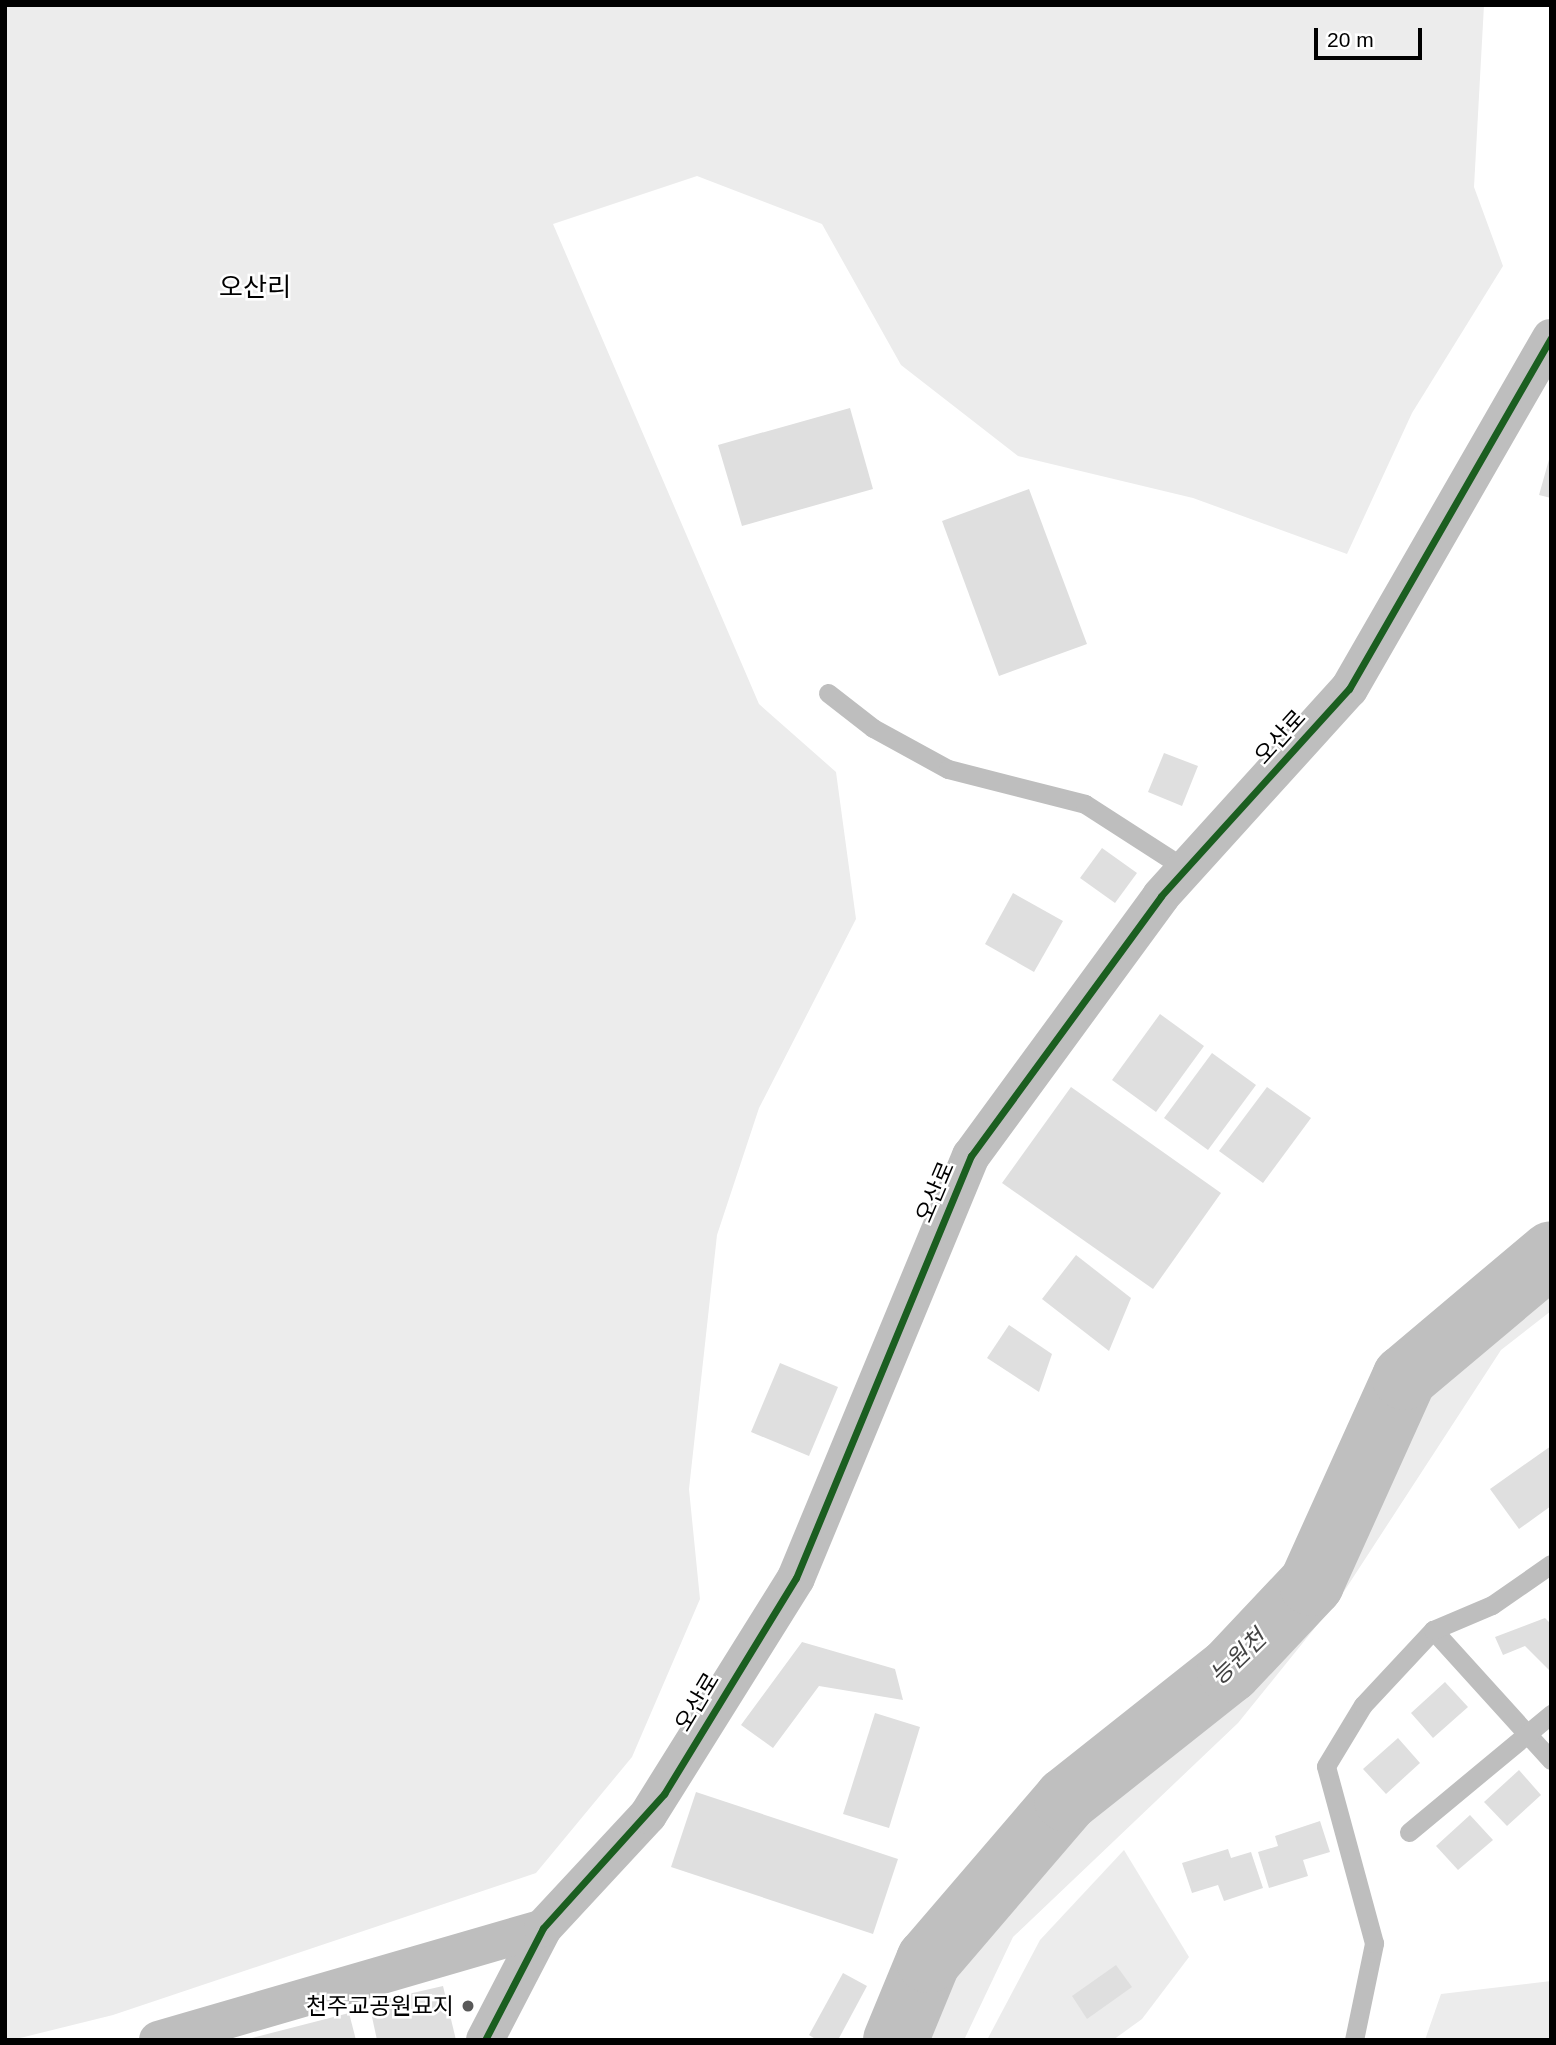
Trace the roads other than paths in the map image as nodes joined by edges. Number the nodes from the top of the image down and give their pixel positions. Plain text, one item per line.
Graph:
1 (1551, 338) edge
2 (828, 693) dead end
3 (1185, 869) junction
4 (1551, 1564) edge
5 (1433, 1630) junction
6 (1551, 1714) edge
7 (1527, 1734) junction
8 (1551, 1760) edge
9 (1409, 1832) dead end
10 (543, 1928) junction
11 (158, 2040) edge
12 (485, 2040) edge
13 (1354, 2040) edge

1 - 3 street, 오산로
2 - 3 lane
3 - 10 street, 오산로
4 - 5 lane
5 - 7 lane
5 - 13 lane
6 - 7 lane
7 - 8 lane
7 - 9 lane
10 - 11 street
10 - 12 street, 오산로

